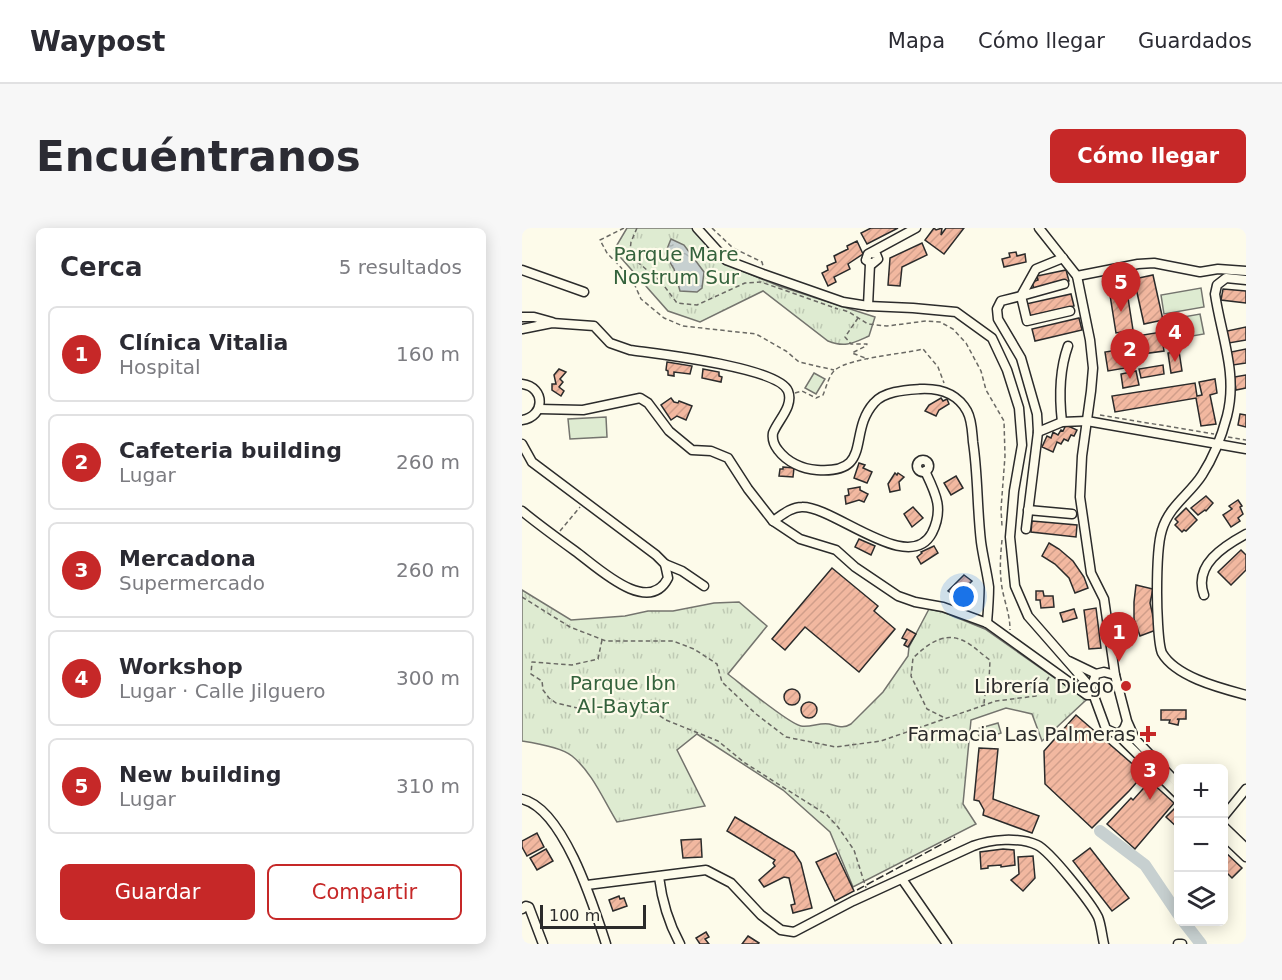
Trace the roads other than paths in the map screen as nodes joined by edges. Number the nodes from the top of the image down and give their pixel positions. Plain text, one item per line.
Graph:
1 (697, 228) edge
2 (915, 228) edge
3 (1040, 228) edge
4 (1063, 258) junction
5 (522, 270) edge
6 (1246, 271) edge
7 (1077, 276) junction
8 (1246, 280) edge
9 (1064, 284) dead end
10 (584, 292) dead end
11 (1021, 296) junction
12 (868, 306) junction
13 (1070, 311) dead end
14 (522, 317) edge
15 (552, 323) junction
16 (522, 329) edge
17 (1068, 346) dead end
18 (522, 384) edge
19 (539, 409) junction
20 (522, 420) edge
21 (1087, 421) junction
22 (1062, 422) junction
23 (1038, 432) junction
24 (1219, 439) junction
25 (522, 444) edge
26 (1246, 449) edge
27 (925, 471) dead end
28 (1028, 510) junction
29 (522, 511) edge
30 (1072, 514) dead end
31 (773, 521) junction
32 (1026, 530) dead end
33 (1246, 534) edge
34 (665, 564) junction
35 (704, 586) dead end
36 (1204, 595) dead end
37 (987, 623) junction
38 (1111, 656) junction
39 (1065, 660) junction
40 (1055, 673) junction
41 (1100, 673) junction
42 (1115, 675) junction
43 (1092, 692) junction
44 (1246, 695) edge
45 (1127, 721) junction
46 (1117, 734) junction
47 (1174, 779) edge
48 (1174, 789) edge
49 (1246, 789) edge
50 (522, 799) edge
51 (1228, 811) edge
52 (1228, 831) edge
53 (1228, 840) edge
54 (1246, 848) edge
55 (1246, 857) edge
56 (658, 877) junction
57 (902, 879) junction
58 (587, 885) junction
59 (522, 909) edge
60 (543, 944) edge
61 (606, 944) edge
62 (680, 944) edge
63 (947, 944) edge
64 (1104, 944) edge

1 - 12 street
2 - 12 street
3 - 4 street
4 - 7 street
4 - 11 street
5 - 10 street
6 - 7 street
7 - 21 street
8 - 24 street
9 - 11 street
11 - 13 street
11 - 23 street
12 - 39 street
14 - 15 street
15 - 16 street
15 - 37 street
17 - 22 street
18 - 19 street
19 - 20 street
19 - 31 street
21 - 22 street
21 - 24 street
21 - 38 street
22 - 23 street
23 - 28 street
24 - 26 street
24 - 44 street
25 - 34 street
27 - 31 street
28 - 30 street
28 - 32 street
29 - 34 street
31 - 37 street
33 - 36 street
34 - 35 street
37 - 40 street
38 - 41 street
38 - 42 street
39 - 40 street
39 - 41 street
39 - 43 street
40 - 43 street
41 - 42 street
41 - 43 street
42 - 45 street
43 - 46 street
45 - 46 street
45 - 47 street
46 - 48 street
49 - 51 street
50 - 58 street
52 - 54 street
53 - 55 street
56 - 57 street
56 - 58 street
56 - 62 street
57 - 63 street
57 - 64 street
58 - 61 street
59 - 60 street

